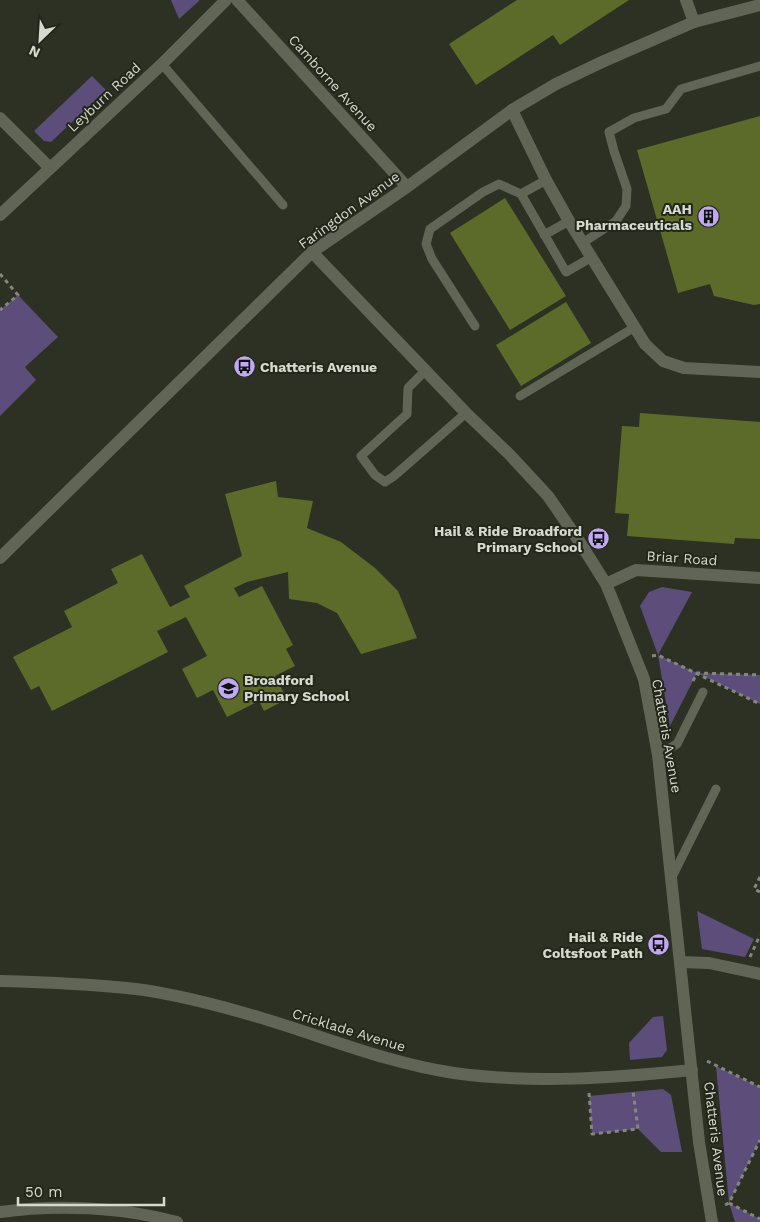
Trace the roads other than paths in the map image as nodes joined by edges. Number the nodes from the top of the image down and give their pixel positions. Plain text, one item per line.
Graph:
1 (226, 0) edge
2 (237, 0) edge
3 (686, 0) edge
4 (760, 5) edge
5 (694, 22) junction
6 (162, 64) junction
7 (760, 66) edge
8 (512, 110) junction
9 (0, 118) edge
10 (49, 167) junction
11 (546, 180) junction
12 (407, 187) junction
13 (521, 194) junction
14 (283, 204) dead end
15 (0, 215) edge
16 (569, 221) junction
17 (544, 235) junction
18 (584, 242) junction
19 (312, 252) junction
20 (592, 257) junction
21 (475, 326) dead end
22 (635, 327) junction
23 (426, 371) junction
24 (760, 372) edge
25 (520, 396) dead end
26 (466, 413) junction
27 (0, 558) edge
28 (760, 578) edge
29 (606, 584) junction
30 (703, 692) dead end
31 (658, 754) junction
32 (716, 789) dead end
33 (672, 877) junction
34 (680, 962) junction
35 (760, 974) edge
36 (0, 981) edge
37 (692, 1070) junction
38 (0, 1212) edge
39 (144, 1218) edge
40 (712, 1218) edge
41 (176, 1222) edge

1 - 6 street, Leyburn Road
2 - 12 street, Camborne Avenue
3 - 5 street
4 - 5 street, Faringdon Avenue
5 - 8 street, Faringdon Avenue
6 - 10 street, Leyburn Road
6 - 14 lane
7 - 18 lane
8 - 11 street
8 - 12 street, Faringdon Avenue
9 - 10 street
10 - 15 street, Leyburn Road
11 - 13 lane
11 - 16 street
12 - 19 street, Faringdon Avenue
13 - 17 lane
13 - 21 lane
16 - 17 lane
16 - 18 street
17 - 20 lane
18 - 20 street
19 - 23 street, Chatteris Avenue
19 - 27 street, Faringdon Avenue
20 - 22 street
22 - 24 street
22 - 25 lane
23 - 26 street, Chatteris Avenue
23 - 26 lane
26 - 29 street, Chatteris Avenue
28 - 29 street, Briar Road
29 - 31 street, Chatteris Avenue
30 - 31 lane
31 - 33 street, Chatteris Avenue
32 - 33 lane
33 - 34 street, Chatteris Avenue
34 - 35 street
34 - 37 street, Chatteris Avenue
36 - 37 street, Cricklade Avenue
37 - 40 street, Chatteris Avenue
38 - 39 street
39 - 41 street

